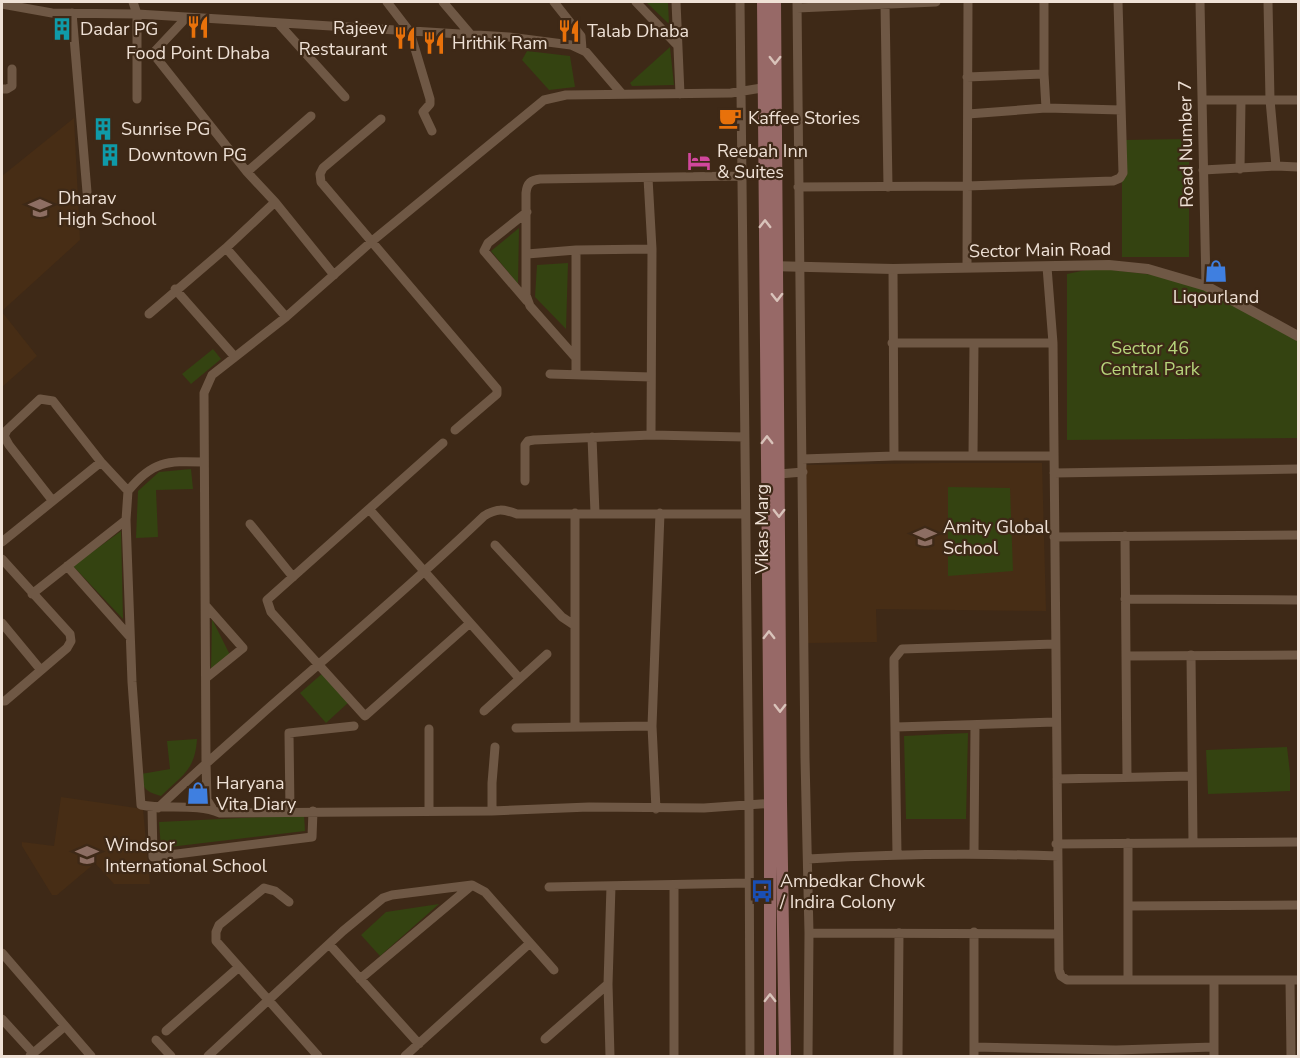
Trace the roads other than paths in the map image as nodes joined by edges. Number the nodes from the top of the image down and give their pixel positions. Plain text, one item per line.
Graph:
1 (53, 2) edge
2 (133, 2) edge
3 (387, 2) edge
4 (443, 2) edge
5 (554, 2) edge
6 (636, 2) edge
7 (676, 2) edge
8 (740, 2) edge
9 (763, 2) edge
10 (775, 2) edge
11 (936, 2) edge
12 (968, 2) edge
13 (1044, 2) edge
14 (1118, 2) edge
15 (1200, 2) edge
16 (1268, 2) edge
17 (2, 4) edge
18 (885, 4) junction
19 (797, 5) edge
20 (52, 13) junction
21 (72, 13) junction
22 (137, 14) junction
23 (186, 18) junction
24 (279, 24) junction
25 (410, 32) junction
26 (471, 35) junction
27 (677, 45) junction
28 (582, 49) junction
29 (12, 69) dead end
30 (1044, 74) junction
31 (967, 77) junction
32 (770, 87) junction
33 (2, 89) edge
34 (740, 92) junction
35 (622, 94) junction
36 (680, 94) junction
37 (345, 97) dead end
38 (137, 99) dead end
39 (1203, 100) junction
40 (1270, 100) junction
41 (1299, 100) edge
42 (1241, 101) junction
43 (1046, 108) junction
44 (1121, 110) junction
45 (968, 114) junction
46 (311, 116) dead end
47 (381, 119) dead end
48 (432, 131) dead end
49 (1276, 166) junction
50 (1299, 167) edge
51 (1240, 168) junction
52 (1203, 170) junction
53 (247, 172) junction
54 (741, 176) junction
55 (648, 178) junction
56 (888, 186) junction
57 (967, 186) junction
58 (798, 187) junction
59 (87, 192) dead end
60 (275, 202) junction
61 (526, 212) junction
62 (371, 242) junction
63 (226, 248) junction
64 (652, 249) junction
65 (576, 250) junction
66 (527, 254) junction
67 (771, 266) junction
68 (800, 266) junction
69 (968, 267) junction
70 (1047, 267) junction
71 (893, 269) junction
72 (334, 275) junction
73 (1206, 286) junction
74 (175, 290) junction
75 (528, 301) junction
76 (148, 314) dead end
77 (286, 316) junction
78 (1299, 336) edge
79 (892, 343) junction
80 (974, 343) junction
81 (1053, 343) junction
82 (236, 357) junction
83 (576, 358) junction
84 (550, 374) dead end
85 (576, 374) junction
86 (651, 377) junction
87 (455, 430) dead end
88 (651, 435) junction
89 (592, 437) junction
90 (744, 437) junction
91 (443, 443) dead end
92 (973, 455) junction
93 (894, 456) junction
94 (1054, 456) junction
95 (802, 459) junction
96 (101, 462) junction
97 (204, 462) junction
98 (1299, 469) edge
99 (803, 472) junction
100 (1054, 473) junction
101 (779, 474) junction
102 (525, 481) dead end
103 (129, 491) junction
104 (52, 500) junction
105 (369, 508) junction
106 (575, 513) junction
107 (595, 513) junction
108 (660, 513) junction
109 (745, 514) junction
110 (126, 520) junction
111 (250, 524) dead end
112 (1299, 535) edge
113 (1125, 536) junction
114 (1054, 537) junction
115 (2, 542) edge
116 (495, 545) dead end
117 (2, 559) edge
118 (67, 566) junction
119 (425, 572) junction
120 (293, 577) junction
121 (32, 594) junction
122 (1125, 599) junction
123 (1299, 600) edge
124 (206, 606) junction
125 (2, 623) edge
126 (470, 623) junction
127 (574, 625) junction
128 (130, 637) junction
129 (1055, 644) junction
130 (547, 654) dead end
131 (1191, 655) junction
132 (1299, 655) edge
133 (1126, 656) junction
134 (320, 664) junction
135 (40, 669) junction
136 (206, 678) junction
137 (519, 678) junction
138 (2, 701) edge
139 (484, 711) dead end
140 (1055, 722) junction
141 (975, 725) junction
142 (354, 726) dead end
143 (575, 726) junction
144 (652, 726) junction
145 (896, 727) junction
146 (516, 728) dead end
147 (429, 729) dead end
148 (495, 747) dead end
149 (206, 762) junction
150 (1191, 776) junction
151 (1127, 777) junction
152 (1057, 778) junction
153 (775, 803) junction
154 (749, 806) junction
155 (155, 808) junction
156 (212, 808) junction
157 (656, 809) junction
158 (290, 811) junction
159 (313, 811) junction
160 (429, 811) junction
161 (492, 811) junction
162 (1299, 842) edge
163 (1128, 843) junction
164 (1193, 843) junction
165 (1056, 844) junction
166 (974, 853) junction
167 (897, 854) junction
168 (1058, 856) junction
169 (808, 859) junction
170 (748, 883) junction
171 (472, 885) junction
172 (674, 885) junction
173 (611, 886) junction
174 (549, 887) dead end
175 (289, 902) dead end
176 (1299, 905) edge
177 (1128, 906) junction
178 (974, 932) junction
179 (809, 933) junction
180 (899, 933) junction
181 (1058, 934) junction
182 (530, 943) junction
183 (329, 944) junction
184 (2, 953) edge
185 (239, 966) junction
186 (554, 970) dead end
187 (360, 979) junction
188 (1128, 980) junction
189 (1214, 980) junction
190 (1294, 980) edge
191 (608, 984) junction
192 (268, 1000) junction
193 (2, 1018) edge
194 (64, 1026) junction
195 (166, 1031) dead end
196 (545, 1039) dead end
197 (156, 1040) dead end
198 (419, 1044) junction
199 (1116, 1050) junction
200 (1294, 1051) edge
201 (974, 1052) edge
202 (1141, 1052) edge
203 (1214, 1052) edge
204 (32, 1055) edge
205 (90, 1056) edge
206 (171, 1056) edge
207 (208, 1056) edge
208 (318, 1056) edge
209 (405, 1056) edge
210 (610, 1056) edge
211 (674, 1056) edge
212 (750, 1056) edge
213 (770, 1056) edge
214 (785, 1056) edge
215 (808, 1056) edge
216 (898, 1056) edge
217 (1108, 1056) edge

1 - 20 street
2 - 22 street
3 - 25 street
4 - 26 street
5 - 28 street
6 - 27 street
7 - 27 street
8 - 34 street
9 - 32 main road, Vikas Marg
10 -> 32 main road, Vikas Marg
11 - 18 street
12 - 31 street
13 - 30 street
14 - 44 street
15 - 39 street, Road Number 7
16 - 40 street
17 - 20 street
18 - 19 street
18 - 56 street
19 - 58 street
20 - 21 street
21 - 22 street
21 - 59 street
22 - 23 street
22 - 38 street
23 - 24 street
23 - 53 street
24 - 25 street
24 - 37 street
25 - 26 street
25 - 48 street
26 - 28 street
27 - 36 street
28 - 35 street
29 - 33 street
30 - 31 street
30 - 43 street
31 - 45 street
32 - 34 street
32 - 67 main road, Vikas Marg
34 - 36 street
34 - 54 street
35 - 36 street
35 - 62 street
39 - 42 street
39 - 52 street, Road Number 7
40 - 41 street
40 - 42 street
40 - 49 street
42 - 51 street
43 - 44 street
43 - 45 street
44 - 57 street
45 - 57 street
46 - 53 street
47 - 62 street
49 - 50 street
49 - 51 street
51 - 52 street
52 - 73 street, Road Number 7
53 - 60 street
54 - 55 street
54 - 90 street
55 - 61 street
55 - 64 street
56 - 57 street
56 - 58 street
57 - 69 street
58 - 68 street
60 - 63 street
60 - 72 street
61 - 66 street
61 - 75 street
62 - 72 street
62 - 87 street
63 - 74 street
63 - 77 street
64 - 65 street
64 - 86 street
65 - 66 street
65 - 83 street
66 - 75 street
67 - 68 street, Sector Main Road
67 -> 101 main road, Vikas Marg
153 -> 67 main road, Vikas Marg
68 - 71 street, Sector Main Road
68 - 95 street
69 - 70 street, Sector Main Road
69 - 71 street, Sector Main Road
70 - 73 street, Sector Main Road
70 - 81 street
71 - 79 street
72 - 77 street
73 - 78 street, Sector Main Road
74 - 76 street
74 - 82 street
75 - 83 street
77 - 82 street
79 - 80 street
79 - 93 street
80 - 81 street
80 - 92 street
81 - 94 street
82 - 97 street
83 - 85 street
84 - 85 street
85 - 86 street
86 - 88 street
88 - 89 street
88 - 90 street
89 - 102 street
89 - 107 street
90 - 109 street
91 - 105 street
92 - 93 street
92 - 94 street
93 - 95 street
94 - 100 street
95 - 99 street
96 - 103 street
96 - 104 street
96 - 104 street
97 - 103 street
97 - 124 street
98 - 100 street
99 - 101 street
99 - 169 street
100 - 114 street
101 -> 153 main road, Vikas Marg
103 - 110 street
104 - 115 street
105 - 119 street
105 - 120 street
106 - 107 street
106 - 119 street
106 - 127 street
107 - 108 street
108 - 109 street
108 - 144 street
109 - 154 street
110 - 118 street
110 - 128 street
111 - 120 street
112 - 113 street
113 - 114 street
113 - 122 street
114 - 129 street
116 - 127 street
117 - 121 street
118 - 121 street
118 - 128 street
119 - 126 street
119 - 134 street
120 - 134 street
121 - 135 street
122 - 123 street
122 - 133 street
124 - 136 street
124 - 136 street
125 - 135 street
126 - 134 street
126 - 137 street
127 - 143 street
128 - 155 street
129 - 140 street
129 - 145 street
130 - 137 street
131 - 132 street
131 - 133 street
131 - 150 street
133 - 151 street
134 - 149 street
135 - 138 street
136 - 149 street
137 - 139 street
140 - 141 street
140 - 152 street
141 - 145 street
141 - 166 street
142 - 158 street
143 - 144 street
143 - 146 street
144 - 157 street
145 - 167 street
147 - 160 street
148 - 161 street
149 - 155 street
149 - 156 street
150 - 151 street
150 - 164 street
151 - 152 street
152 - 165 street
153 - 154 street
213 -> 153 main road, Vikas Marg
153 - 214 main road, Vikas Marg
154 - 157 street
154 - 170 street
155 - 156 street
155 - 159 street
156 - 158 street
157 - 161 street
158 - 159 street
159 - 160 street
160 - 161 street
162 - 164 street
163 - 164 street
163 - 165 street
163 - 177 street
165 - 168 street
166 - 167 street
166 - 168 street
167 - 169 street
168 - 181 street
169 - 179 street
170 - 172 street
170 - 212 street
171 - 182 street
171 - 183 street
171 - 187 street
172 - 173 street
172 - 211 street
173 - 174 street
173 - 191 street
175 - 185 street
176 - 177 street
177 - 188 street
178 - 180 street
178 - 181 street
178 - 201 street
179 - 180 street
179 - 215 street
180 - 216 street
181 - 188 street
182 - 186 street
182 - 198 street
183 - 187 street
183 - 192 street
184 - 194 street
185 - 192 street
185 - 195 street
187 - 198 street
188 - 189 street
189 - 190 street
189 - 203 street
190 - 200 street
191 - 196 street
191 - 210 street
192 - 207 street
192 - 208 street
193 - 204 street
194 - 204 street
194 - 205 street
197 - 206 street
198 - 209 street
199 - 201 street
199 - 202 street
199 - 217 street
202 - 203 street

